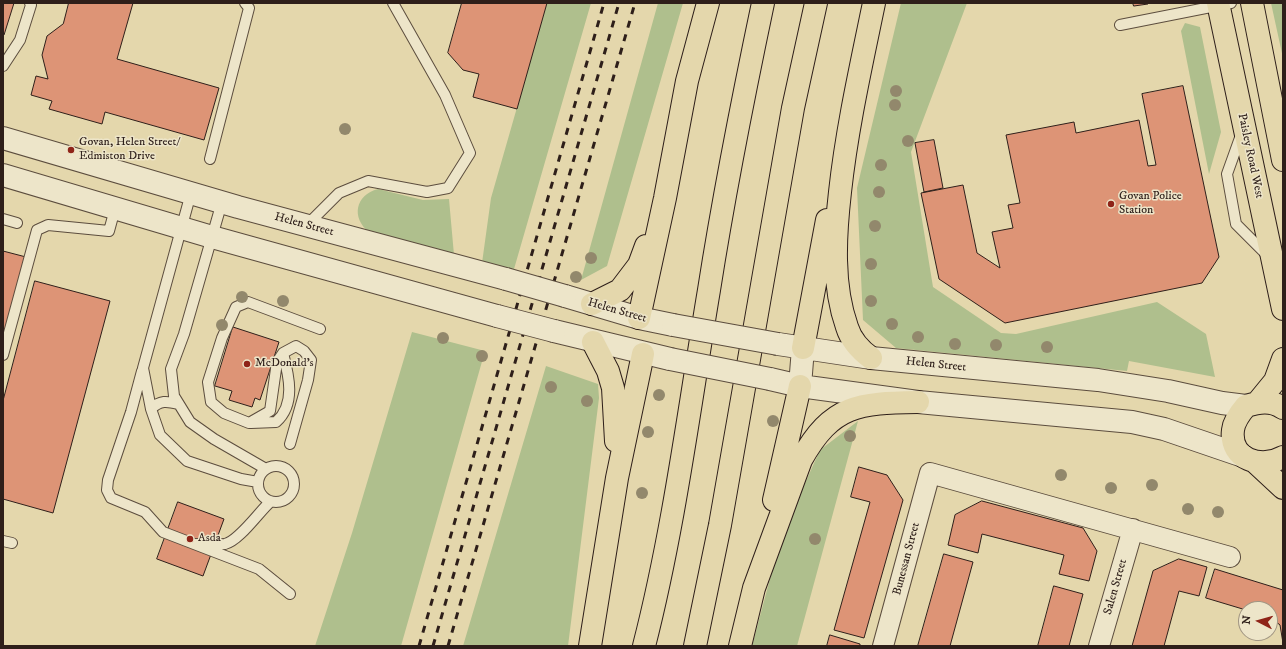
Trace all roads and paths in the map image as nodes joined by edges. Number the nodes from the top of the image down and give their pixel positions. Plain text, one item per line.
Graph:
1 (30, 3) edge
2 (245, 3) edge
3 (393, 3) edge
4 (708, 3) edge
5 (763, 3) edge
6 (816, 3) edge
7 (874, 3) edge
8 (1252, 3) edge
9 (1222, 4) edge
10 (1120, 25) dead end
11 (3, 66) edge
12 (3, 138) edge
13 (845, 145) junction
14 (210, 159) dead end
15 (1283, 160) edge
16 (3, 175) edge
17 (191, 193) junction
18 (665, 198) junction
19 (222, 202) junction
20 (115, 208) junction
21 (3, 219) edge
22 (17, 223) dead end
23 (307, 225) junction
24 (182, 228) junction
25 (212, 237) junction
26 (592, 304) junction
27 (1283, 309) edge
28 (639, 318) junction
29 (320, 329) dead end
30 (593, 342) junction
31 (803, 348) junction
32 (283, 353) junction
33 (643, 354) junction
34 (3, 355) edge
35 (871, 358) junction
36 (1283, 359) edge
37 (143, 368) junction
38 (800, 386) junction
39 (918, 402) junction
40 (178, 404) junction
41 (1252, 404) junction
42 (1283, 408) edge
43 (151, 410) junction
44 (249, 423) junction
45 (290, 444) dead end
46 (1283, 457) edge
47 (1249, 459) junction
48 (266, 469) junction
49 (616, 478) junction
50 (258, 482) junction
51 (1283, 488) edge
52 (270, 502) junction
53 (1133, 528) junction
54 (193, 544) junction
55 (1230, 557) dead end
56 (754, 588) junction
57 (290, 594) dead end
58 (590, 646) edge
59 (644, 646) edge
60 (695, 646) edge
61 (740, 646) edge
62 (883, 646) edge
63 (1099, 646) edge

1 - 11 lane
2 - 14 lane
3 - 23 lane
4 - 18 main road
5 - 59 main road
6 - 60 main road
7 - 13 main road
8 - 15 main road
9 - 10 lane
9 - 27 main road, Paisley Road West
12 - 17 street, Helen Street
13 - 31 main road
13 - 35 main road
16 - 20 street
17 - 19 street, Helen Street
17 - 24 lane
18 - 26 main road
18 - 28 main road
19 - 23 street, Helen Street
19 - 25 lane
20 - 24 street
20 - 34 lane
21 - 22 lane
23 - 26 street, Helen Street, bridge
24 - 25 street
24 - 37 lane
25 - 30 street, bridge
25 - 40 lane
26 - 28 street, Helen Street
28 - 31 street, Helen Street, bridge
28 - 33 street
29 - 44 lane
30 - 33 street
30 - 49 main road
31 - 35 street, Helen Street
31 - 38 street
32 - 44 lane
32 - 44 lane
32 - 45 lane
33 - 38 street, bridge
33 - 49 main road
35 - 41 street, Helen Street
36 - 41 main road
37 - 43 lane
37 - 54 lane
38 - 39 street
38 - 56 main road
39 - 47 street
39 - 56 main road
40 - 43 lane
40 - 48 lane
41 - 42 main road
41 - 47 main road
43 - 50 lane
46 - 47 main road
47 - 51 main road
48 - 50 lane
48 - 52 lane
49 - 58 main road
50 - 52 lane
52 - 54 lane
53 - 55 street
53 - 62 street, Bunessan Street
53 - 63 street, Salen Street
54 - 57 lane
56 - 61 main road

